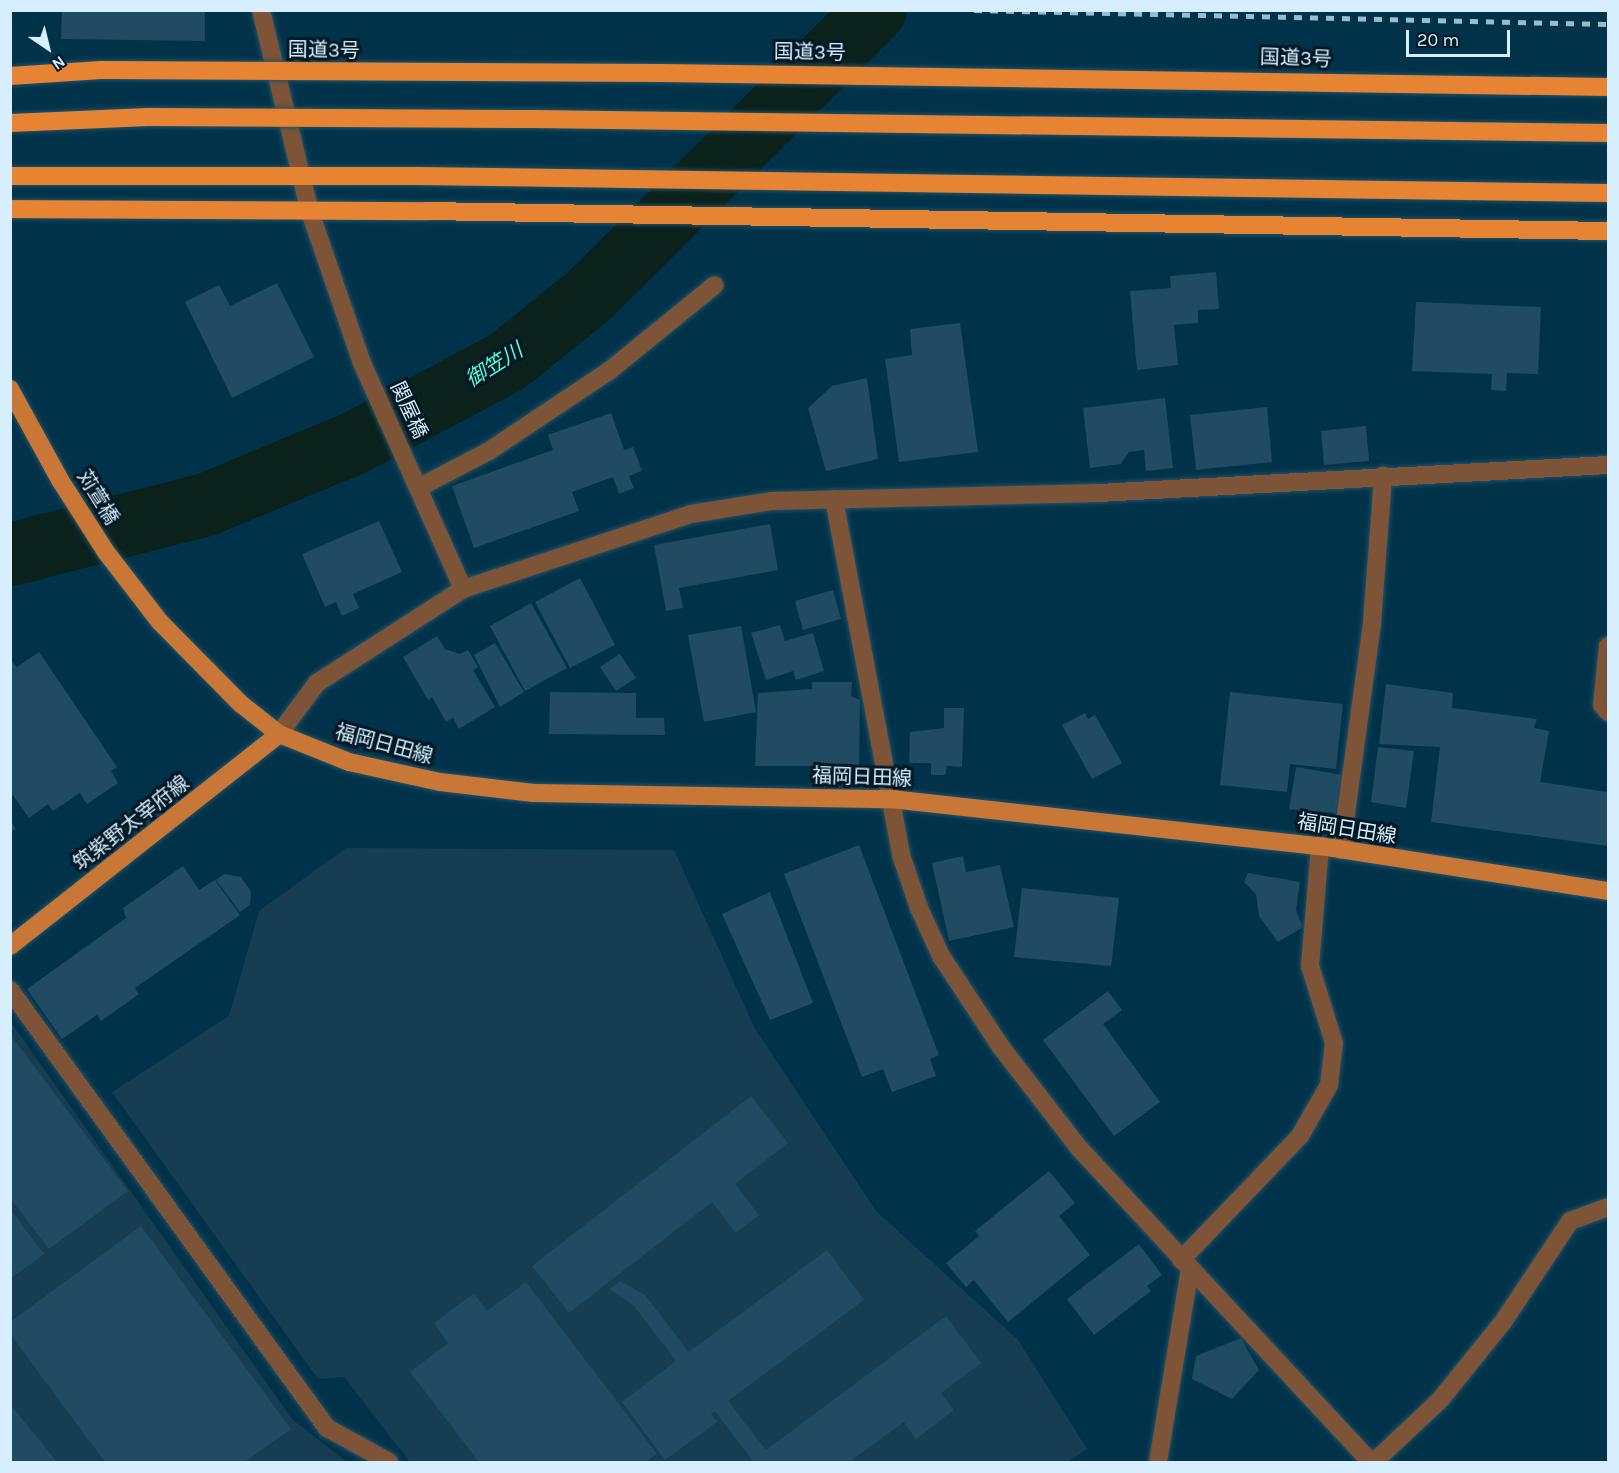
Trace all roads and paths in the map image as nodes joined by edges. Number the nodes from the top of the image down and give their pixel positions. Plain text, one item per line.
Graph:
1 (261, 10) edge
2 (10, 76) edge
3 (1608, 87) edge
4 (10, 123) edge
5 (1608, 133) edge
6 (10, 176) edge
7 (301, 178) junction
8 (1608, 193) edge
9 (10, 209) edge
10 (310, 212) junction
11 (1608, 231) edge
12 (715, 285) dead end
13 (10, 388) edge
14 (1608, 465) edge
15 (1383, 475) junction
16 (417, 481) junction
17 (834, 499) junction
18 (464, 589) junction
19 (160, 622) joint
20 (1608, 646) edge
21 (1608, 712) edge
22 (279, 734) junction
23 (891, 799) junction
24 (1320, 846) junction
25 (1341, 850) junction
26 (1608, 891) edge
27 (10, 946) edge
28 (10, 990) edge
29 (1608, 1207) edge
30 (1186, 1264) junction
31 (389, 1462) edge
32 (1158, 1462) edge
33 (1372, 1462) edge

1 - 7 street, 関屋橋
2 - 3 highway, 国道3号, bridge
4 - 5 highway, bridge
6 - 7 highway
7 - 8 highway
7 - 10 street, 関屋橋
9 - 10 highway
10 - 11 highway
10 - 16 street, 関屋橋
12 - 16 street
13 - 19 main road, 苅萱橋
14 - 15 street
15 - 17 street
15 - 25 street
16 - 18 street, 関屋橋
17 - 18 street
17 - 23 street
18 - 22 street
19 - 22 main road, 福岡日田線
20 - 21 street
22 - 23 main road, 福岡日田線
22 - 27 main road, 筑紫野太宰府線
23 - 24 main road, 福岡日田線
23 - 30 street
24 - 25 main road, 福岡日田線
24 - 30 street
25 - 26 main road, 福岡日田線
28 - 31 street
29 - 33 street
30 - 32 street
30 - 33 street

